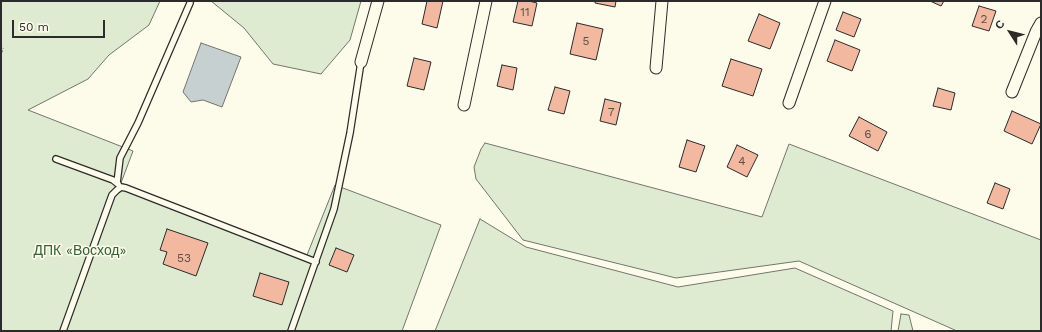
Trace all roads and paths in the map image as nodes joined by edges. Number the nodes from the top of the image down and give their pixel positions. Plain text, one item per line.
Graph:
1 (378, 1) edge
2 (486, 1) edge
3 (662, 1) edge
4 (825, 1) edge
5 (190, 2) dead end
6 (1041, 23) edge
7 (3, 48) dead end
8 (1, 53) edge
9 (361, 62) joint
10 (656, 68) dead end
11 (1012, 92) dead end
12 (789, 103) dead end
13 (464, 105) dead end
14 (56, 159) dead end
15 (117, 183) junction
16 (121, 188) junction
17 (316, 262) junction
18 (63, 331) edge
19 (291, 331) edge

1 - 9 street
2 - 13 street
3 - 10 street
4 - 12 street
5 - 15 lane
6 - 11 street
7 - 8 path
9 - 17 lane
14 - 15 lane
15 - 16 lane
16 - 17 lane
16 - 18 lane
17 - 19 lane

